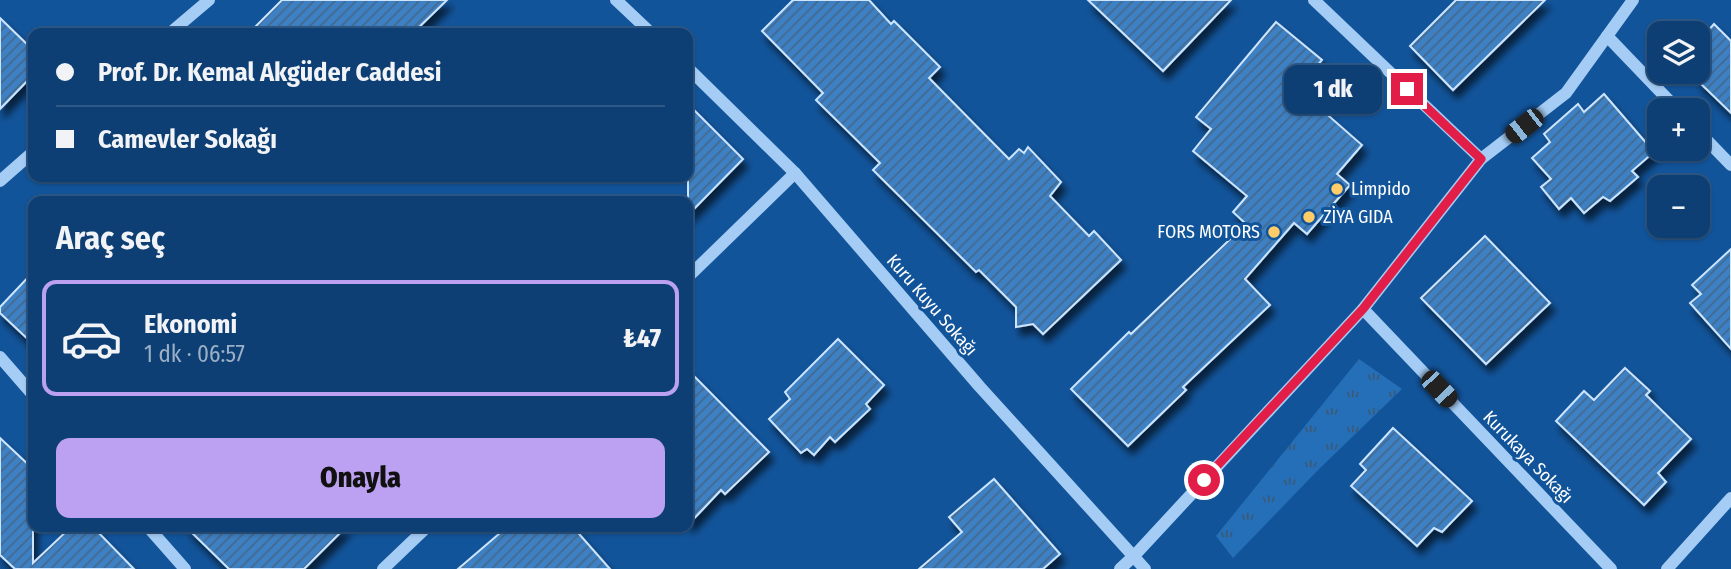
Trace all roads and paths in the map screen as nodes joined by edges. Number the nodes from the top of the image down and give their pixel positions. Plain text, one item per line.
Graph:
1 (209, 0) edge
2 (616, 0) edge
3 (1314, 0) edge
4 (1633, 0) edge
5 (176, 28) edge
6 (646, 28) edge
7 (1607, 36) junction
8 (693, 73) edge
9 (1666, 98) edge
10 (1710, 143) edge
11 (28, 156) edge
12 (1481, 159) junction
13 (1731, 165) edge
14 (795, 173) junction
15 (2, 176) edge
16 (693, 272) edge
17 (1363, 309) junction
18 (0, 357) edge
19 (28, 389) edge
20 (1731, 498) edge
21 (152, 532) edge
22 (422, 532) edge
23 (1134, 556) junction
24 (185, 569) edge
25 (383, 569) edge
26 (1120, 569) edge
27 (1145, 569) edge
28 (1611, 569) edge
29 (1667, 569) edge

1 - 5 street
2 - 6 street
3 - 12 street
4 - 7 street
7 - 9 street
7 - 12 street
8 - 14 street, Kuru Kuyu Sokağı
10 - 13 street
11 - 15 street
12 - 17 street
14 - 16 street
14 - 23 street, Kuru Kuyu Sokağı
17 - 23 street
17 - 28 street, Kurukaya Sokağı
18 - 19 street
20 - 29 street
21 - 24 street
22 - 25 street
23 - 26 street
23 - 27 street, Kuru Kuyu Sokağı

